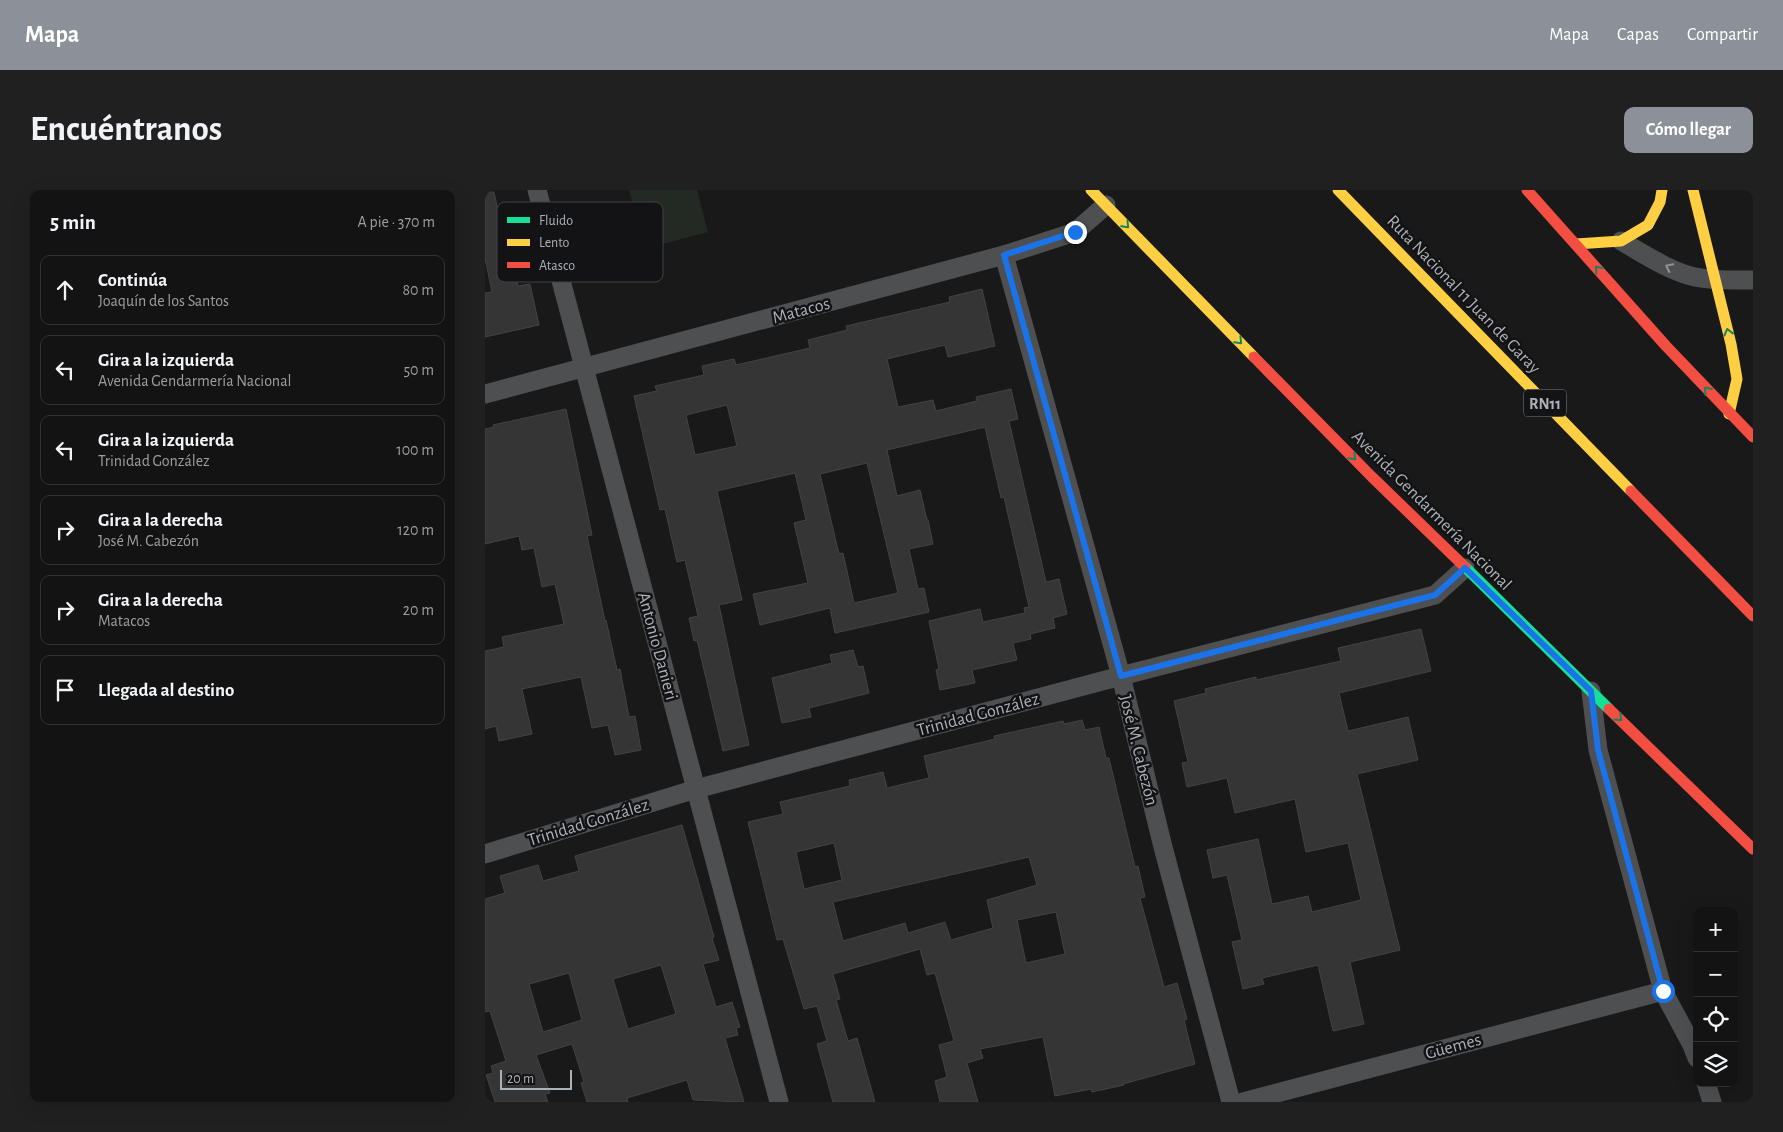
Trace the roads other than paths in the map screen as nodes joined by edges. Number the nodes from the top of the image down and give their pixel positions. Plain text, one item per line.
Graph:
1 (1091, 190) edge
2 (1338, 190) edge
3 (1527, 190) edge
4 (1662, 190) edge
5 (1693, 190) edge
6 (1106, 205) junction
7 (1621, 241) junction
8 (1576, 244) junction
9 (1004, 255) junction
10 (1715, 280) junction
11 (1753, 280) edge
12 (561, 282) edge
13 (584, 368) junction
14 (485, 394) edge
15 (1729, 414) junction
16 (1753, 437) edge
17 (1465, 568) junction
18 (1753, 616) edge
19 (1121, 676) junction
20 (1591, 691) junction
21 (696, 789) junction
22 (1753, 849) edge
23 (485, 854) edge
24 (1663, 991) junction
25 (1693, 1048) edge
26 (1707, 1087) edge
27 (779, 1102) edge
28 (1231, 1102) edge
29 (1243, 1102) edge
30 (1712, 1102) edge

1 - 6 main road, Avenida Gendarmería Nacional
2 - 18 main road, Ruta Nacional 11 Juan de Garay / RN11
3 - 8 main road
4 - 7 main road
5 - 10 main road
6 - 9 street, Matacos
6 -> 17 main road, Avenida Gendarmería Nacional
7 - 8 main road
10 -> 7 street
15 -> 8 main road
9 - 13 street, Matacos
9 - 19 street, José M. Cabezón
10 - 11 street
15 -> 10 main road
12 - 13 street, Antonio Danieri
13 - 14 street, Matacos
13 - 21 street, Antonio Danieri
15 - 16 main road
17 - 19 street, Trinidad González
17 - 20 main road, Avenida Gendarmería Nacional
19 - 21 street, Trinidad González
19 - 28 street, José M. Cabezón
20 -> 22 main road, Avenida Gendarmería Nacional
20 - 24 street
21 - 23 street, Trinidad González
21 - 27 street, Antonio Danieri
24 - 25 street
24 - 29 street, Güemes
26 - 30 street

